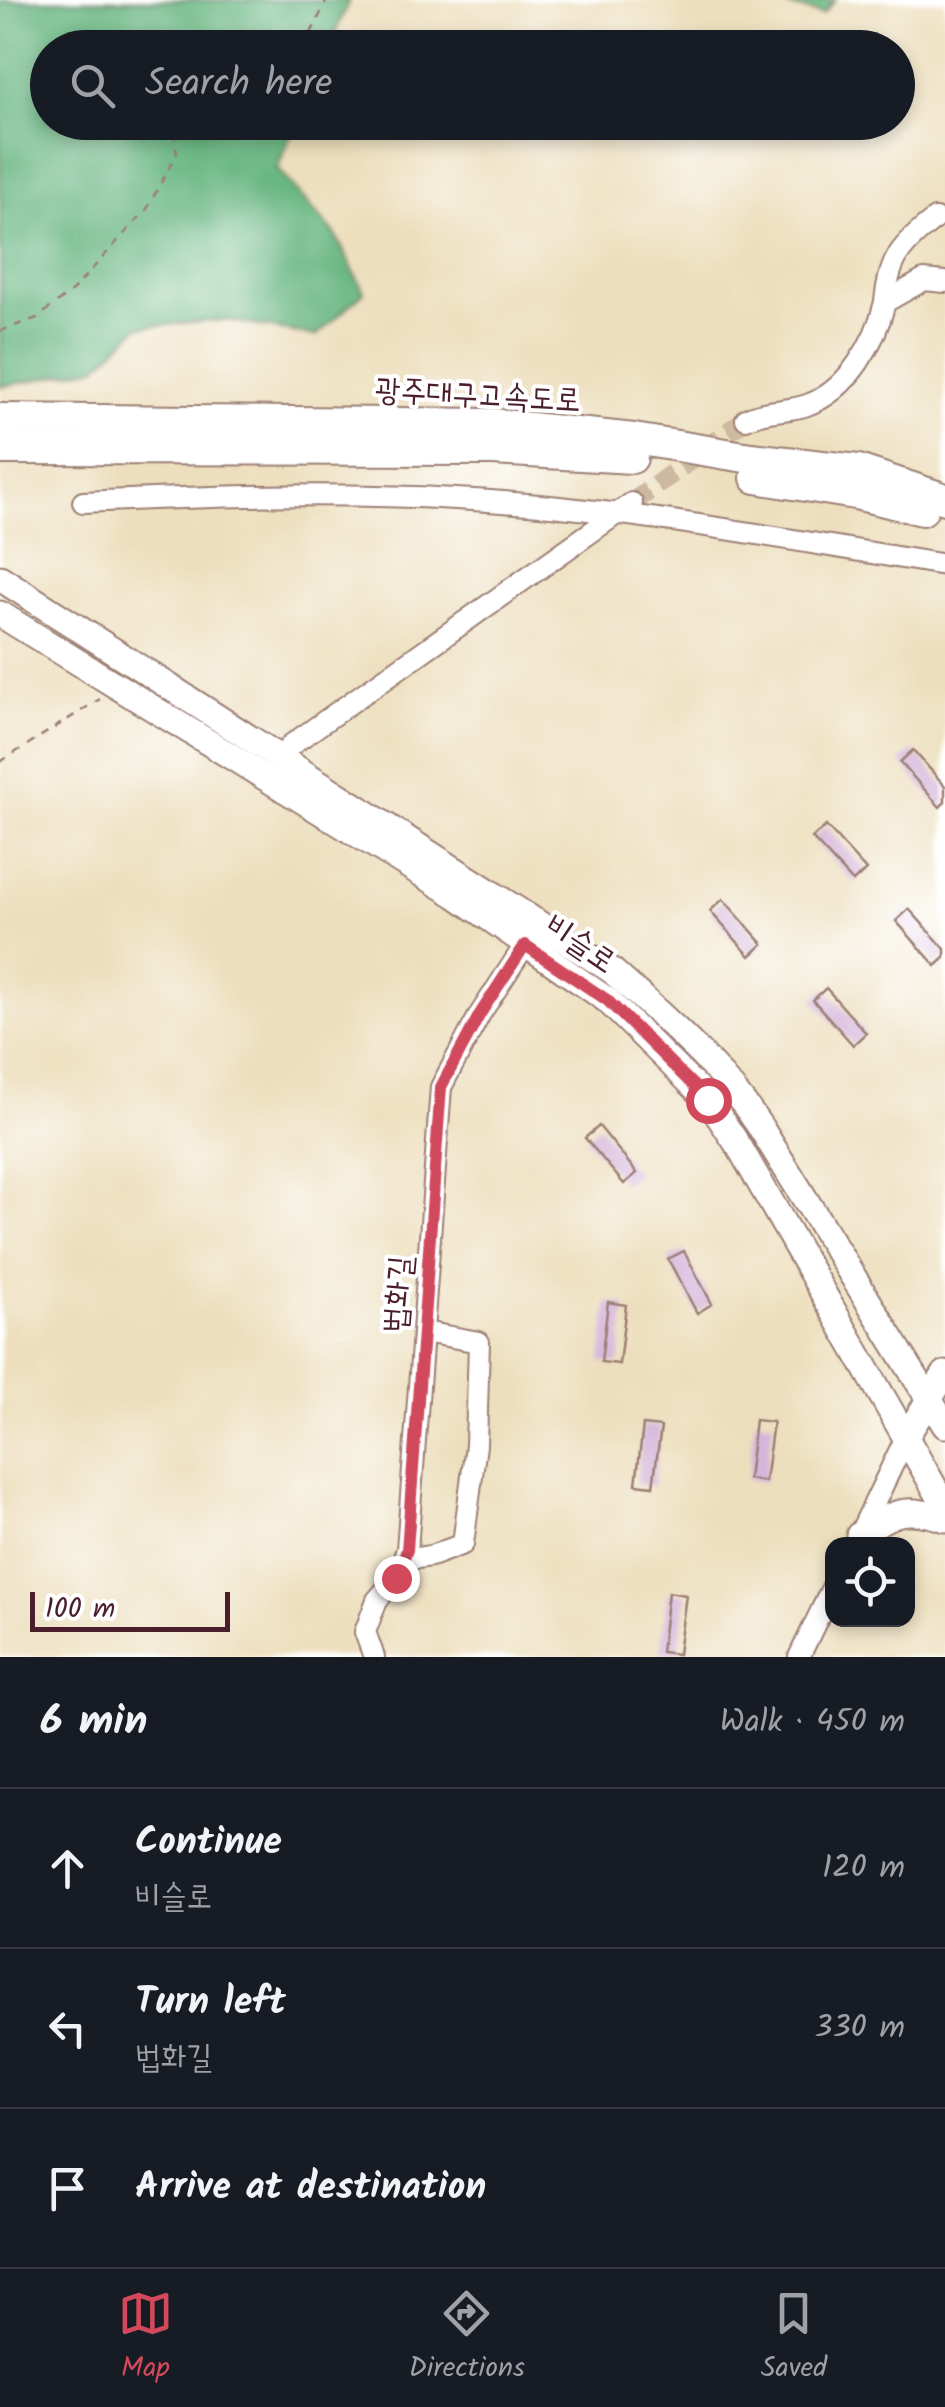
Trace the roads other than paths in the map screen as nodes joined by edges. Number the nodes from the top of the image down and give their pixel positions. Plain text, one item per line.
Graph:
1 (935, 219) dead end
2 (945, 282) edge
3 (885, 302) junction
4 (0, 419) edge
5 (746, 419) tunnel mouth
6 (0, 449) edge
7 (945, 499) edge
8 (83, 502) dead end
9 (624, 509) junction
10 (945, 516) edge
11 (945, 565) edge
12 (0, 578) edge
13 (0, 614) edge
14 (291, 746) dead end
15 (525, 945) junction
16 (424, 1332) junction
17 (945, 1374) edge
18 (929, 1399) junction
19 (945, 1425) edge
20 (907, 1435) junction
21 (945, 1506) edge
22 (945, 1519) edge
23 (857, 1537) edge
24 (860, 1537) edge
25 (403, 1560) junction
26 (825, 1603) edge
27 (374, 1657) edge
28 (799, 1657) edge

1 - 3 street
2 - 3 street
3 - 5 street
4 - 7 highway, 광주대구고속도로
6 - 10 highway, 광주대구고속도로
8 - 9 street
9 - 11 street
9 - 14 street
12 - 18 main road, 비슬로
13 - 15 main road, 비슬로
15 - 16 street, 법화길
15 - 20 main road, 비슬로
16 - 25 street, 법화길
16 - 25 street
17 - 18 main road
18 - 19 main road, 비슬로
18 - 20 main road
20 - 21 main road, 비슬로
20 - 23 street
22 - 24 main road
25 - 27 street, 법화길
26 - 28 street

